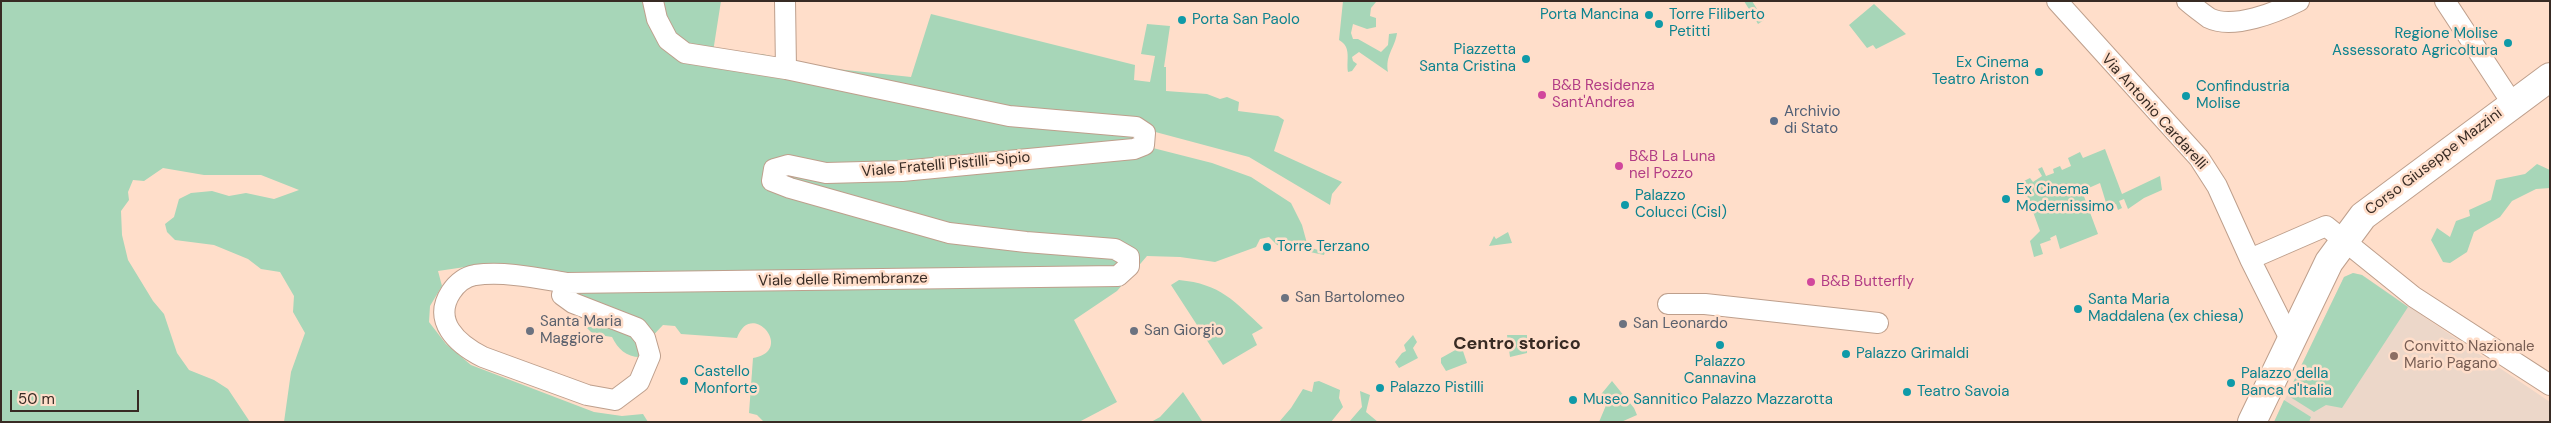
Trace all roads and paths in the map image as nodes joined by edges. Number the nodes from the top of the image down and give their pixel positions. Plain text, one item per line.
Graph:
1 (653, 1) edge
2 (784, 1) edge
3 (2057, 1) edge
4 (2187, 1) edge
5 (2299, 1) edge
6 (2445, 1) edge
7 (786, 69) junction
8 (2550, 77) edge
9 (2512, 104) junction
10 (2345, 240) junction
11 (2250, 259) junction
12 (1118, 276) joint
13 (567, 283) junction
14 (1668, 304) dead end
15 (1878, 323) dead end
16 (2291, 341) junction
17 (2550, 385) edge
18 (2252, 422) edge

1 - 7 street, Viale Fratelli Pistilli-Sipio
2 - 7 street
3 - 11 street, Via Antonio Cardarelli
4 - 5 street
6 - 9 street
7 - 12 street, Viale Fratelli Pistilli-Sipio
8 - 9 main road, Corso Giuseppe Mazzini
9 - 10 main road, Corso Giuseppe Mazzini
10 - 11 street
10 - 16 main road, Corso Giuseppe Mazzini
10 - 17 street
11 - 16 street, Via Antonio Cardarelli
12 - 13 street, Viale delle Rimembranze
13 - 13 street, Viale delle Rimembranze
14 - 15 street
16 - 18 main road, Corso Giuseppe Mazzini

